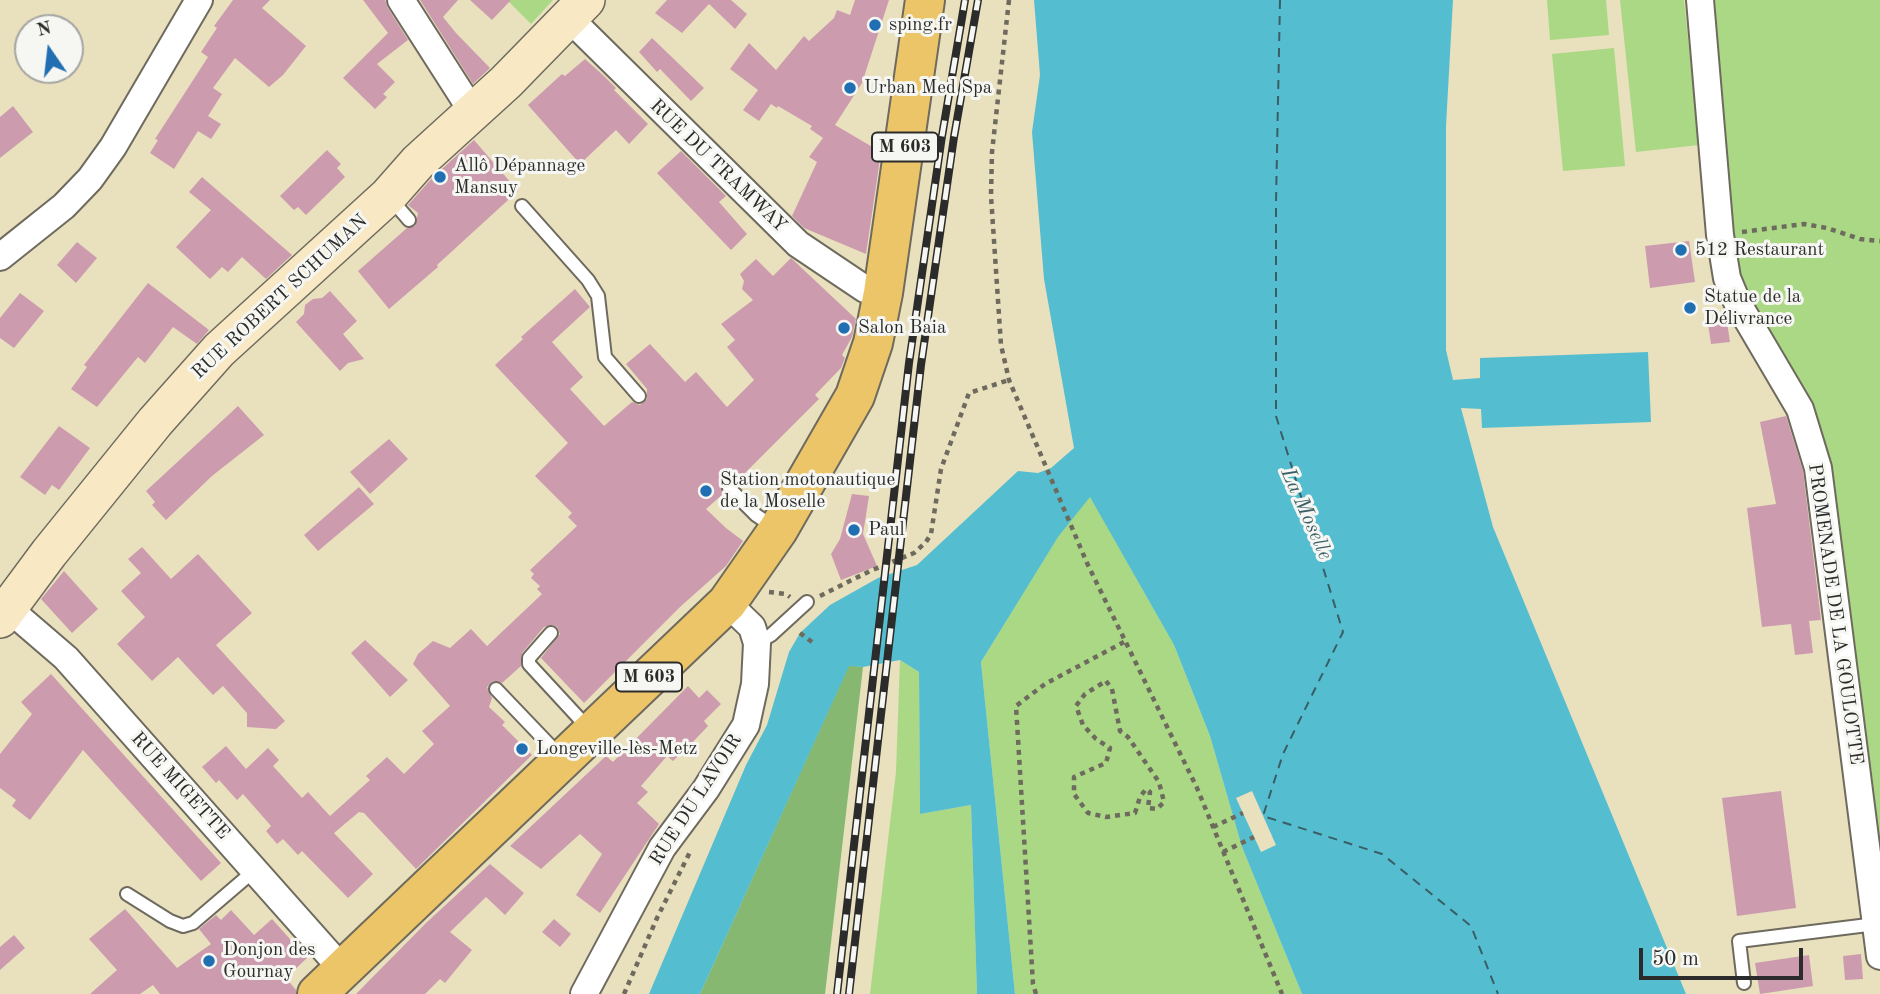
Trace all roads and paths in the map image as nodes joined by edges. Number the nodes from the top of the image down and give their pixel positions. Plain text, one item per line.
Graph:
1 (199, 0) edge
2 (401, 0) edge
3 (925, 0) edge
4 (1009, 0) edge
5 (1700, 0) edge
6 (578, 9) edge
7 (463, 125) junction
8 (522, 206) dead end
9 (1720, 236) junction
10 (1880, 241) edge
11 (0, 257) edge
12 (883, 293) junction
13 (1009, 380) junction
14 (639, 396) dead end
15 (730, 488) dead end
16 (778, 530) junction
17 (745, 583) junction
18 (807, 603) junction
19 (2, 616) edge
20 (800, 633) dead end
21 (551, 634) dead end
22 (1124, 642) junction
23 (757, 643) junction
24 (816, 645) dead end
25 (1106, 681) joint
26 (496, 689) dead end
27 (591, 732) junction
28 (563, 759) junction
29 (1243, 813) dead end
30 (1213, 827) junction
31 (1254, 837) dead end
32 (693, 847) dead end
33 (1223, 852) junction
34 (255, 870) junction
35 (127, 894) dead end
36 (1876, 924) junction
37 (1880, 956) edge
38 (330, 982) edge
39 (1744, 983) dead end
40 (584, 994) edge
41 (624, 994) edge
42 (1036, 994) edge
43 (1282, 994) edge

1 - 11 street
2 - 7 street
3 - 12 main road, M 603
4 - 13 path
5 - 9 street, PROMENADE DE LA GOULOTTE
6 - 7 street, RUE ROBERT SCHUMAN
6 - 12 street, RUE DU TRAMWAY
7 - 19 street, RUE ROBERT SCHUMAN
8 - 14 lane
9 - 10 path
9 - 36 street, PROMENADE DE LA GOULOTTE
12 - 16 main road, M 603
13 - 18 path
13 - 22 path
15 - 16 lane
16 - 17 main road, M 603
17 - 18 path
17 - 23 street
17 - 27 main road, M 603
18 - 23 lane
19 - 34 street, RUE MIGETTE
20 - 24 path
21 - 27 lane
22 - 30 path
22 - 42 path
23 - 40 street, RUE DU LAVOIR
25 - 25 path
26 - 28 lane
27 - 28 main road, M 603
28 - 38 main road, M 603
29 - 30 path
30 - 33 path
31 - 33 path
32 - 41 path
33 - 43 path
34 - 35 lane
34 - 38 street, RUE MIGETTE
36 - 37 street, PROMENADE DE LA GOULOTTE
36 - 39 lane

